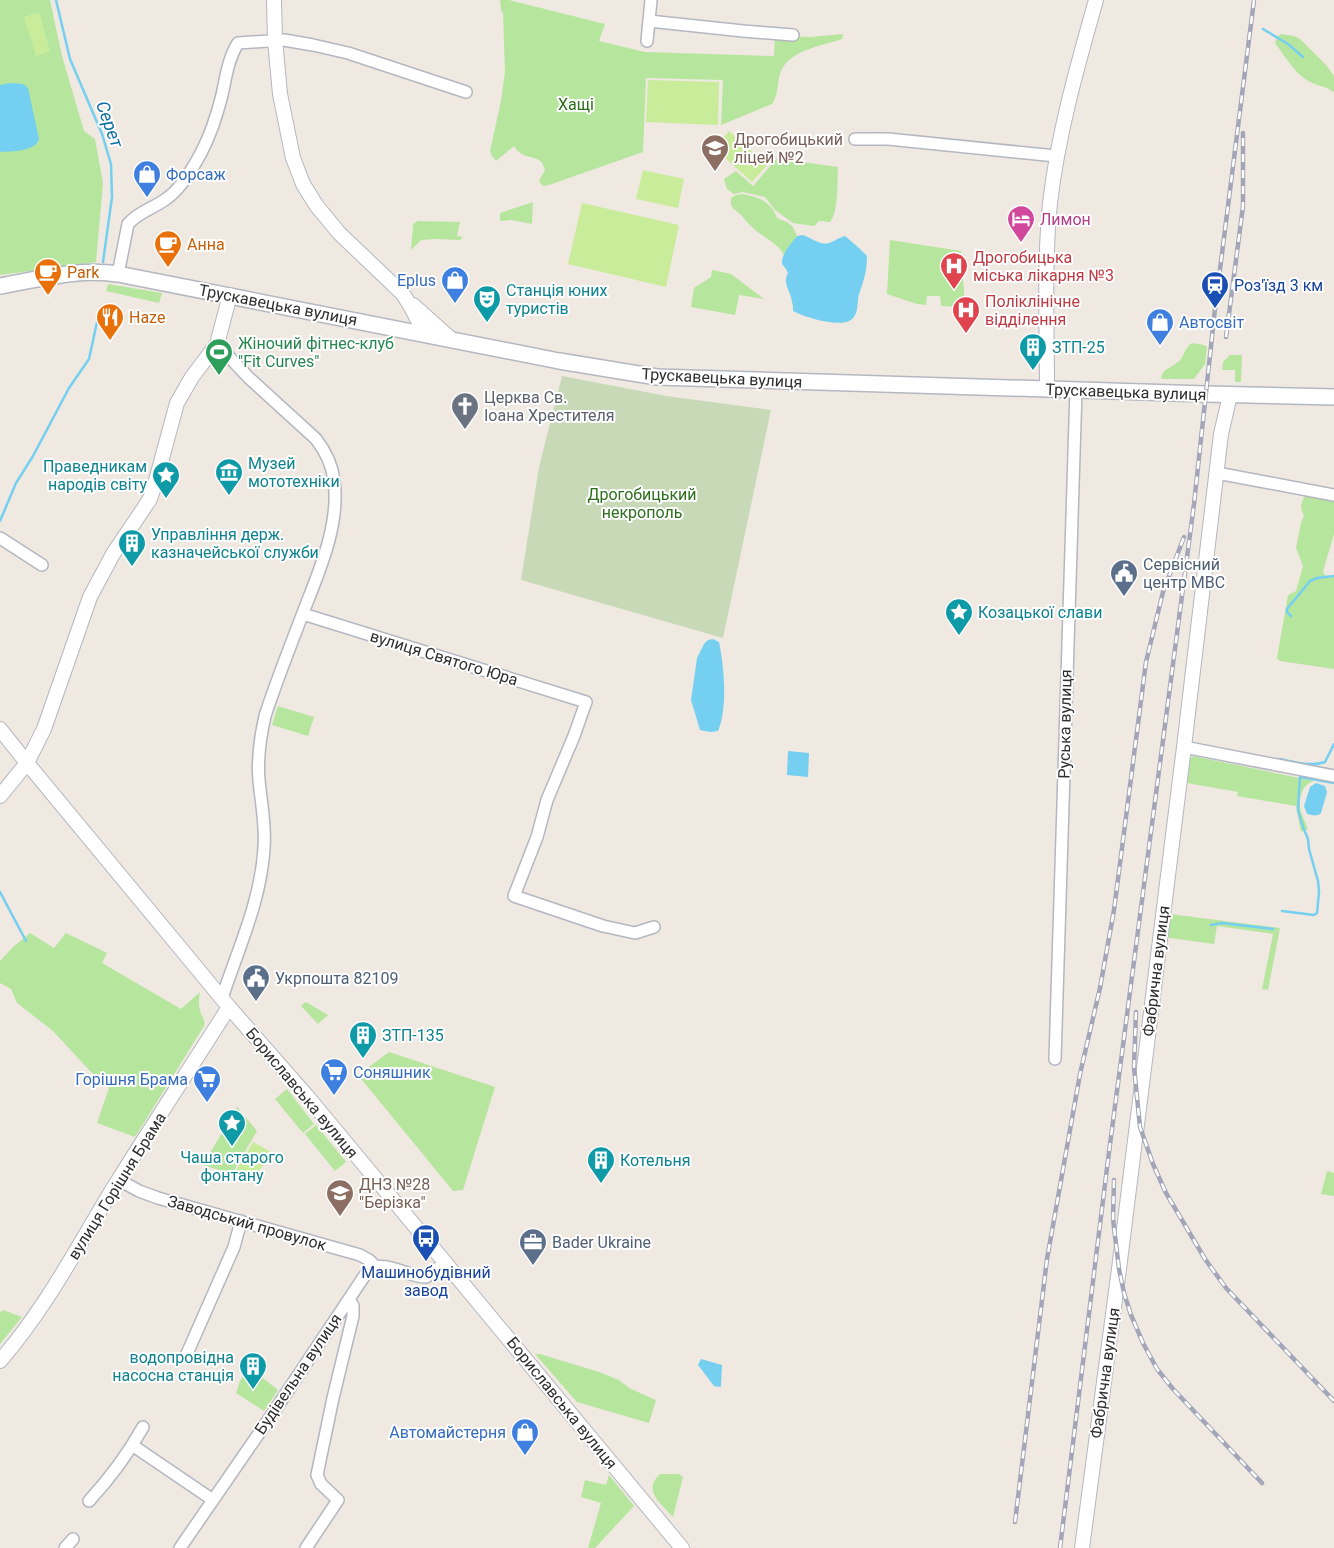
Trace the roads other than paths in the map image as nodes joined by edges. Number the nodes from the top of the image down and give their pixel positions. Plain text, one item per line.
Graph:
1 (274, 0) edge
2 (651, 0) edge
3 (1096, 0) edge
4 (649, 21) junction
5 (793, 35) dead end
6 (275, 40) junction
7 (647, 41) dead end
8 (466, 92) dead end
9 (855, 139) dead end
10 (1056, 156) junction
11 (106, 272) junction
12 (0, 286) edge
13 (230, 295) junction
14 (408, 302) junction
15 (407, 331) junction
16 (424, 334) junction
17 (451, 340) junction
18 (216, 344) junction
19 (1047, 389) junction
20 (1076, 390) junction
21 (1230, 395) junction
22 (1334, 397) edge
23 (1217, 473) junction
24 (1334, 495) edge
25 (0, 538) edge
26 (42, 565) dead end
27 (303, 614) junction
28 (0, 729) edge
29 (1184, 747) junction
30 (27, 763) junction
31 (1334, 776) edge
32 (0, 796) edge
33 (654, 927) dead end
34 (226, 1003) junction
35 (1055, 1059) dead end
36 (119, 1180) junction
37 (241, 1221) junction
38 (445, 1262) junction
39 (374, 1266) junction
40 (349, 1299) junction
41 (186, 1356) dead end
42 (0, 1361) edge
43 (143, 1427) dead end
44 (132, 1445) junction
45 (213, 1500) junction
46 (89, 1501) dead end
47 (180, 1548) edge
48 (306, 1548) edge
49 (682, 1548) edge
50 (1082, 1548) edge

1 - 6 street
2 - 4 street
3 - 10 street
4 - 5 street
4 - 7 street
6 - 8 street
6 - 11 street
6 - 14 street
9 - 10 street
10 - 19 street
11 - 12 main road, Трускавецька вулиця
11 - 13 main road, Трускавецька вулиця
13 - 15 main road, Трускавецька вулиця
13 - 18 street
14 - 15 street
14 - 16 street
14 - 17 street
15 - 16 main road, Трускавецька вулиця
16 - 17 main road, Трускавецька вулиця
17 - 19 main road, Трускавецька вулиця
18 - 27 street
18 - 30 street
19 - 20 main road, Трускавецька вулиця
20 - 21 main road, Трускавецька вулиця
20 - 35 street, Руська вулиця
21 - 22 main road, Трускавецька вулиця
21 - 23 street, Фабрична вулиця
23 - 24 street
23 - 29 street, Фабрична вулиця
25 - 26 street
27 - 33 street, вулиця Святого Юра
27 - 34 street
28 - 30 street, Бориславська вулиця
29 - 31 street
29 - 50 street, Фабрична вулиця
30 - 32 street
30 - 34 street, Бориславська вулиця
34 - 36 street, вулиця Горішня Брама
34 - 38 street, Бориславська вулиця
36 - 37 street, Заводський провулок
36 - 42 street, вулиця Горішня Брама
37 - 39 street, Заводський провулок
37 - 41 street
38 - 39 street
38 - 49 street, Бориславська вулиця
39 - 40 street, Будівельна вулиця
40 - 45 street, Будівельна вулиця
40 - 48 street
43 - 44 street
44 - 45 street
44 - 46 street
45 - 47 street, Будівельна вулиця

